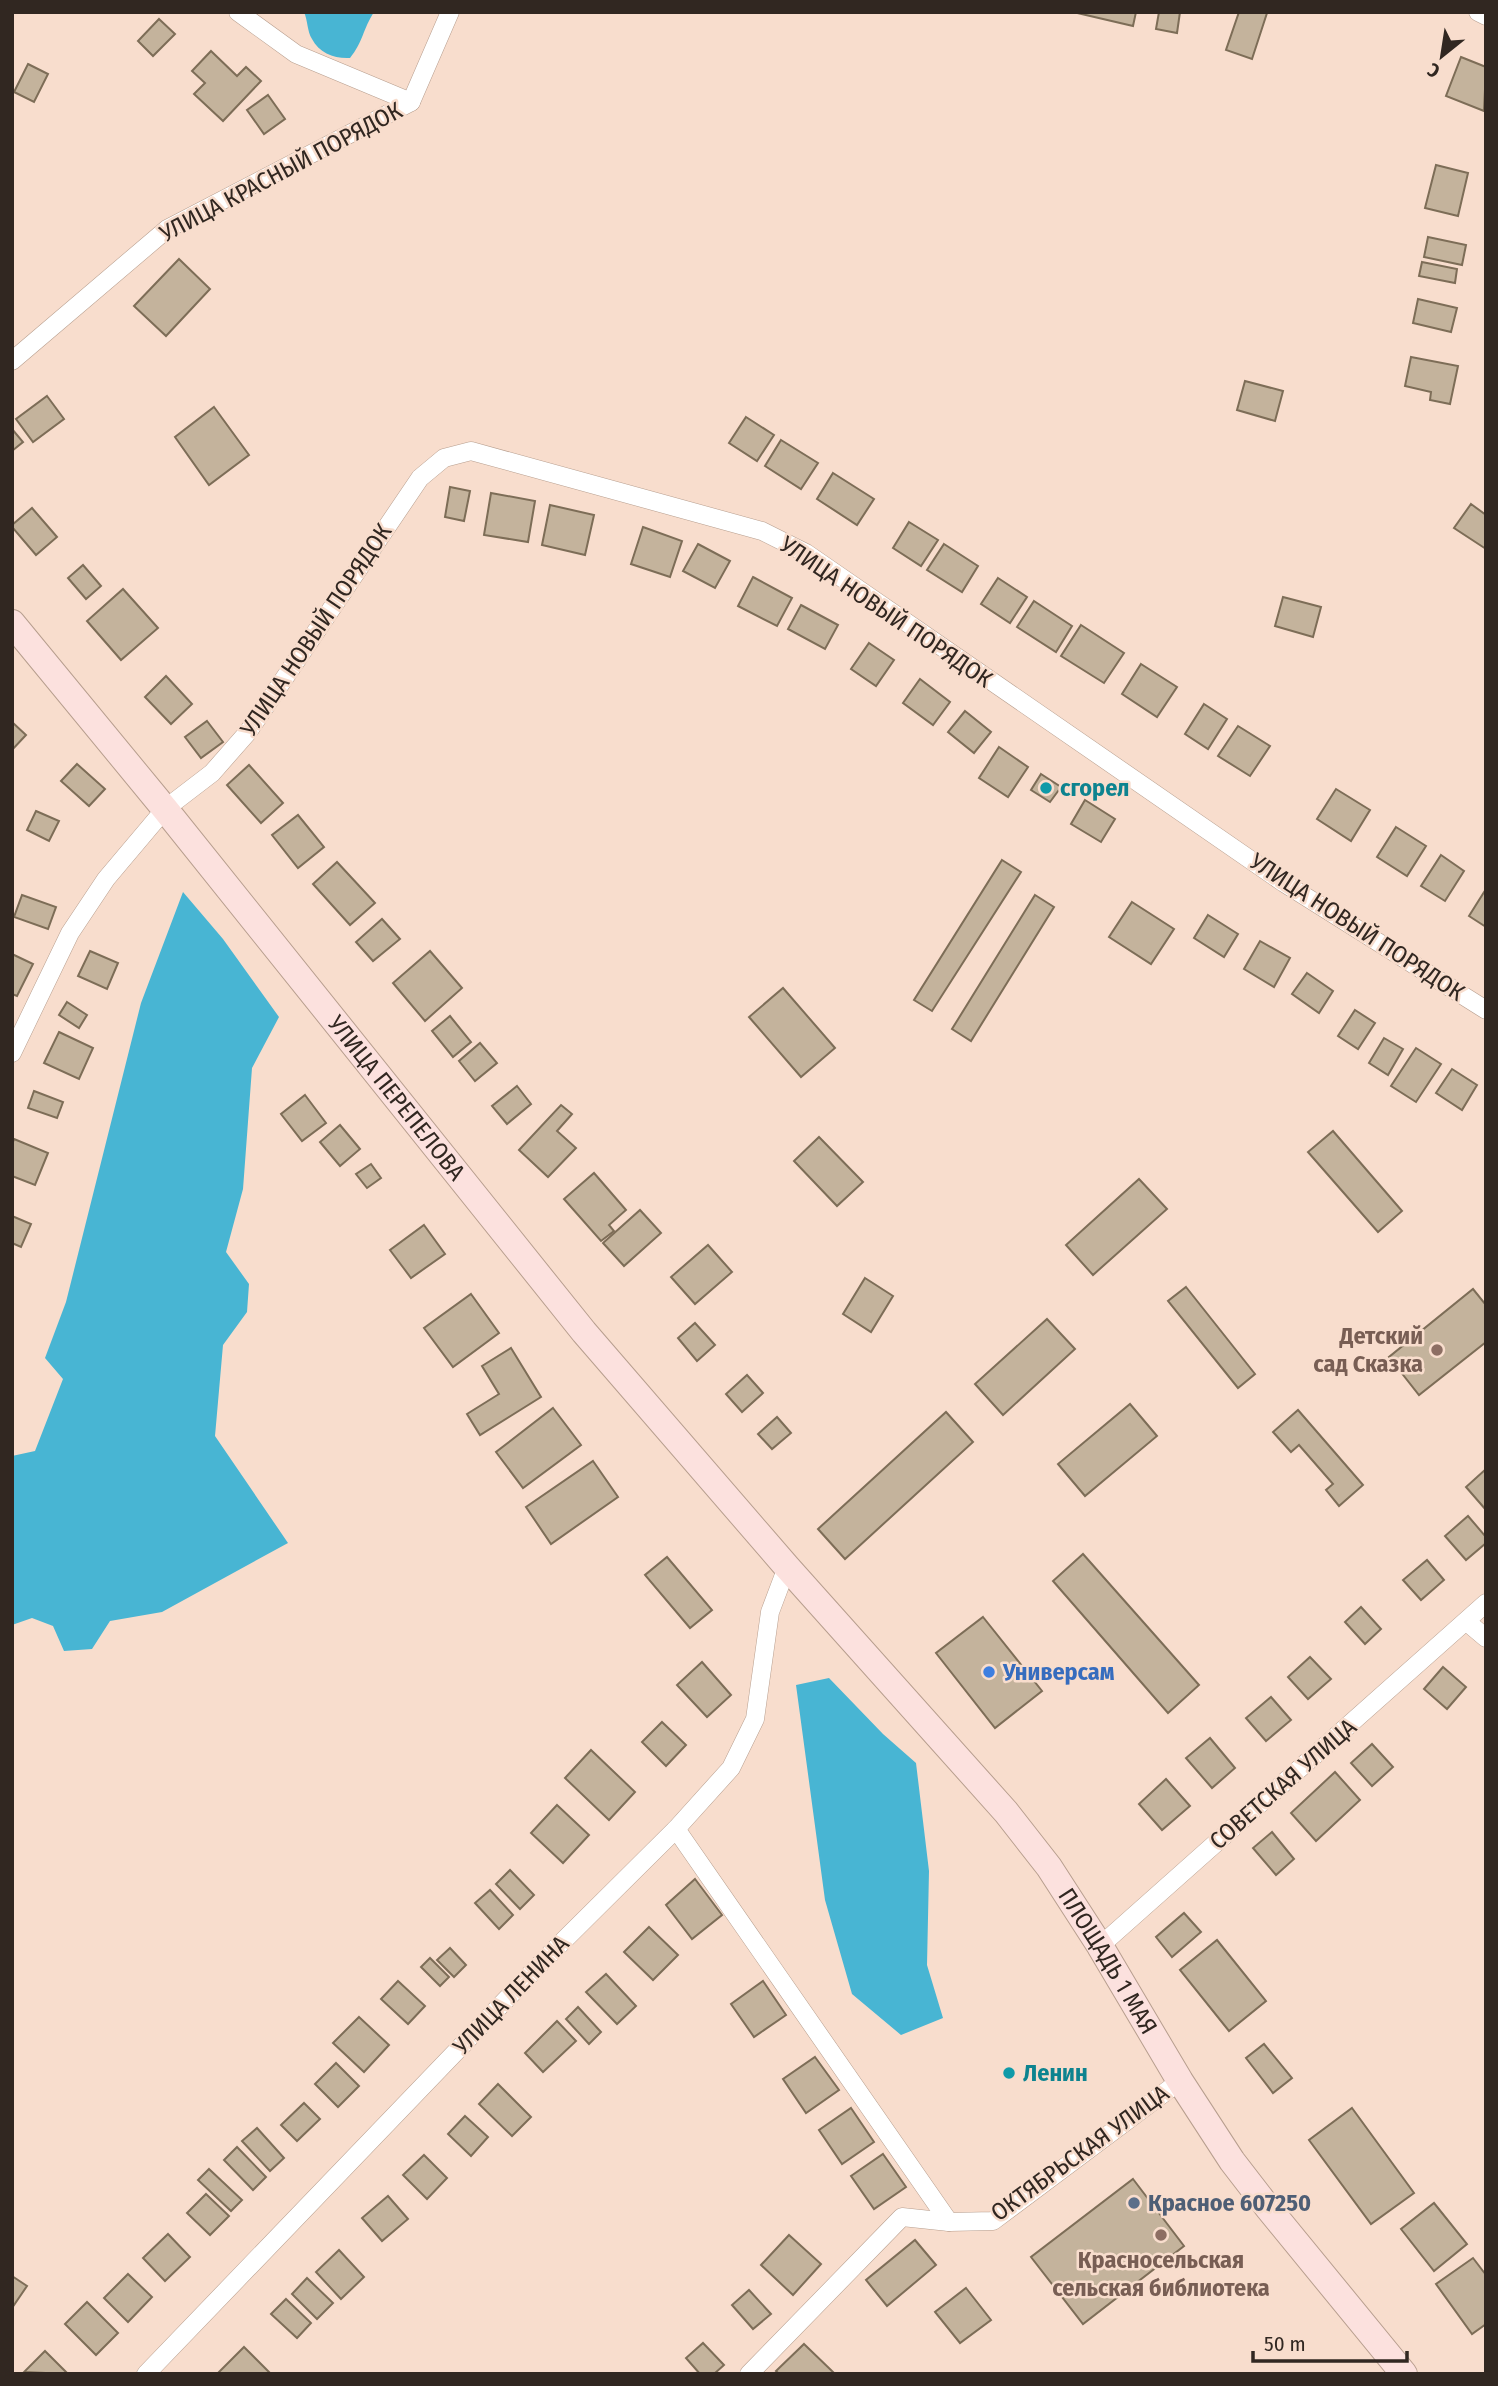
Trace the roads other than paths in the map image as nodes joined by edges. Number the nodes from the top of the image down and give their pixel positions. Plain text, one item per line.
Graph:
1 (238, 12) edge
2 (450, 12) edge
3 (1478, 12) edge
4 (1486, 16) edge
5 (411, 102) junction
6 (12, 361) edge
7 (12, 624) edge
8 (165, 809) junction
9 (1486, 1010) edge
10 (12, 1053) edge
11 (787, 1567) junction
12 (1486, 1602) edge
13 (1467, 1622) junction
14 (1486, 1638) edge
15 (676, 1829) junction
16 (1100, 1946) junction
17 (1181, 2081) junction
18 (949, 2222) junction
19 (146, 2374) edge
20 (749, 2374) edge
21 (1404, 2374) edge

1 - 5 street
2 - 5 street, УЛИЦА КРАСНЫЙ ПОРЯДОК
3 - 4 street
5 - 6 street, УЛИЦА КРАСНЫЙ ПОРЯДОК
7 - 8 street, УЛИЦА ПЕРЕПЕЛОВА
8 - 9 street, УЛИЦА НОВЫЙ ПОРЯДОК
8 - 10 street, УЛИЦА НОВЫЙ ПОРЯДОК
8 - 11 street, УЛИЦА ПЕРЕПЕЛОВА
11 - 15 street, УЛИЦА ЛЕНИНА
11 - 16 street, ПЛОЩАДЬ 1 МАЯ
12 - 13 street, СОВЕТСКАЯ УЛИЦА
13 - 14 street
13 - 16 street, СОВЕТСКАЯ УЛИЦА
15 - 18 street
15 - 19 street, УЛИЦА ЛЕНИНА
16 - 17 street, ПЛОЩАДЬ 1 МАЯ
17 - 18 street, ОКТЯБРЬСКАЯ УЛИЦА
17 - 21 street, ПЛОЩАДЬ 1 МАЯ
18 - 20 street, ОКТЯБРЬСКАЯ УЛИЦА

